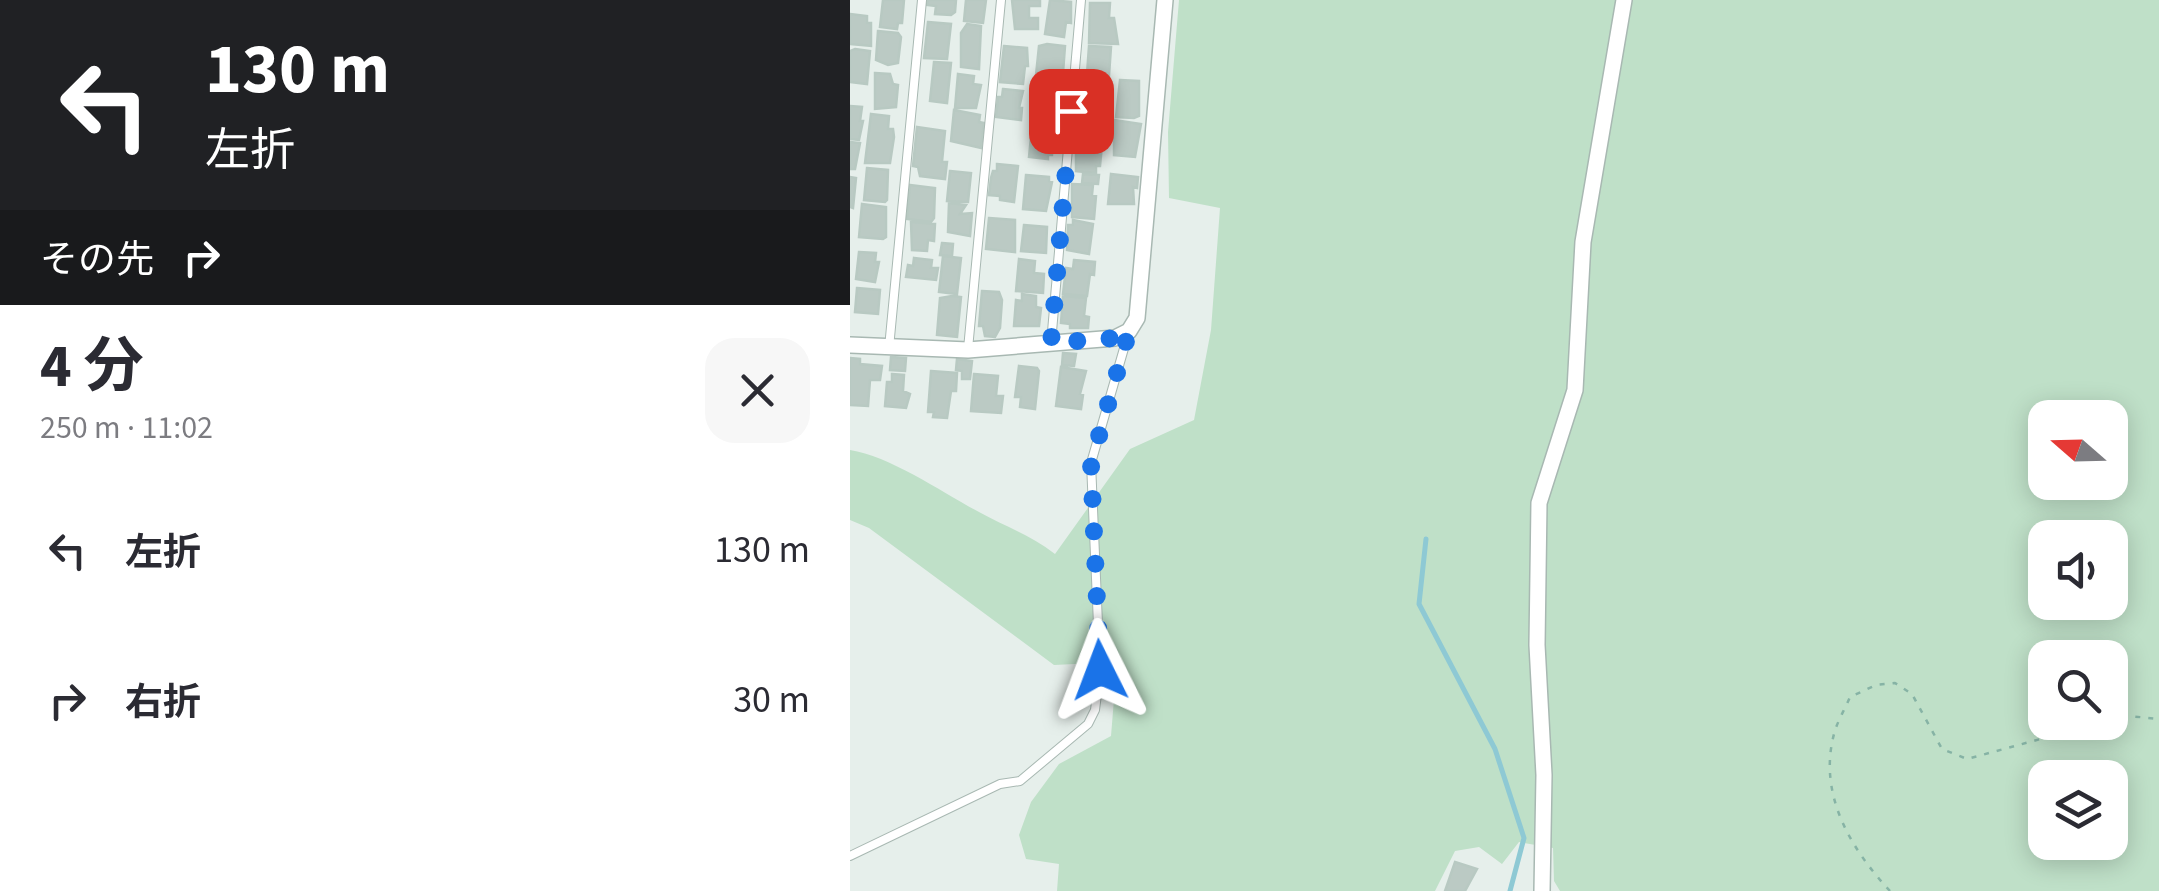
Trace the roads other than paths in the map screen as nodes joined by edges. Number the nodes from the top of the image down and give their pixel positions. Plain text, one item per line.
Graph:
1 (922, 0) edge
2 (1001, 0) edge
3 (1081, 0) edge
4 (1165, 0) edge
5 (1624, 0) edge
6 (1129, 331) junction
7 (1051, 343) junction
8 (850, 345) edge
9 (889, 348) junction
10 (968, 350) junction
11 (850, 856) edge
12 (1542, 891) edge

1 - 9 lane
2 - 10 lane
3 - 7 lane
4 - 6 street
5 - 12 street
6 - 7 street
6 - 11 lane
7 - 10 street
8 - 9 street
9 - 10 street

